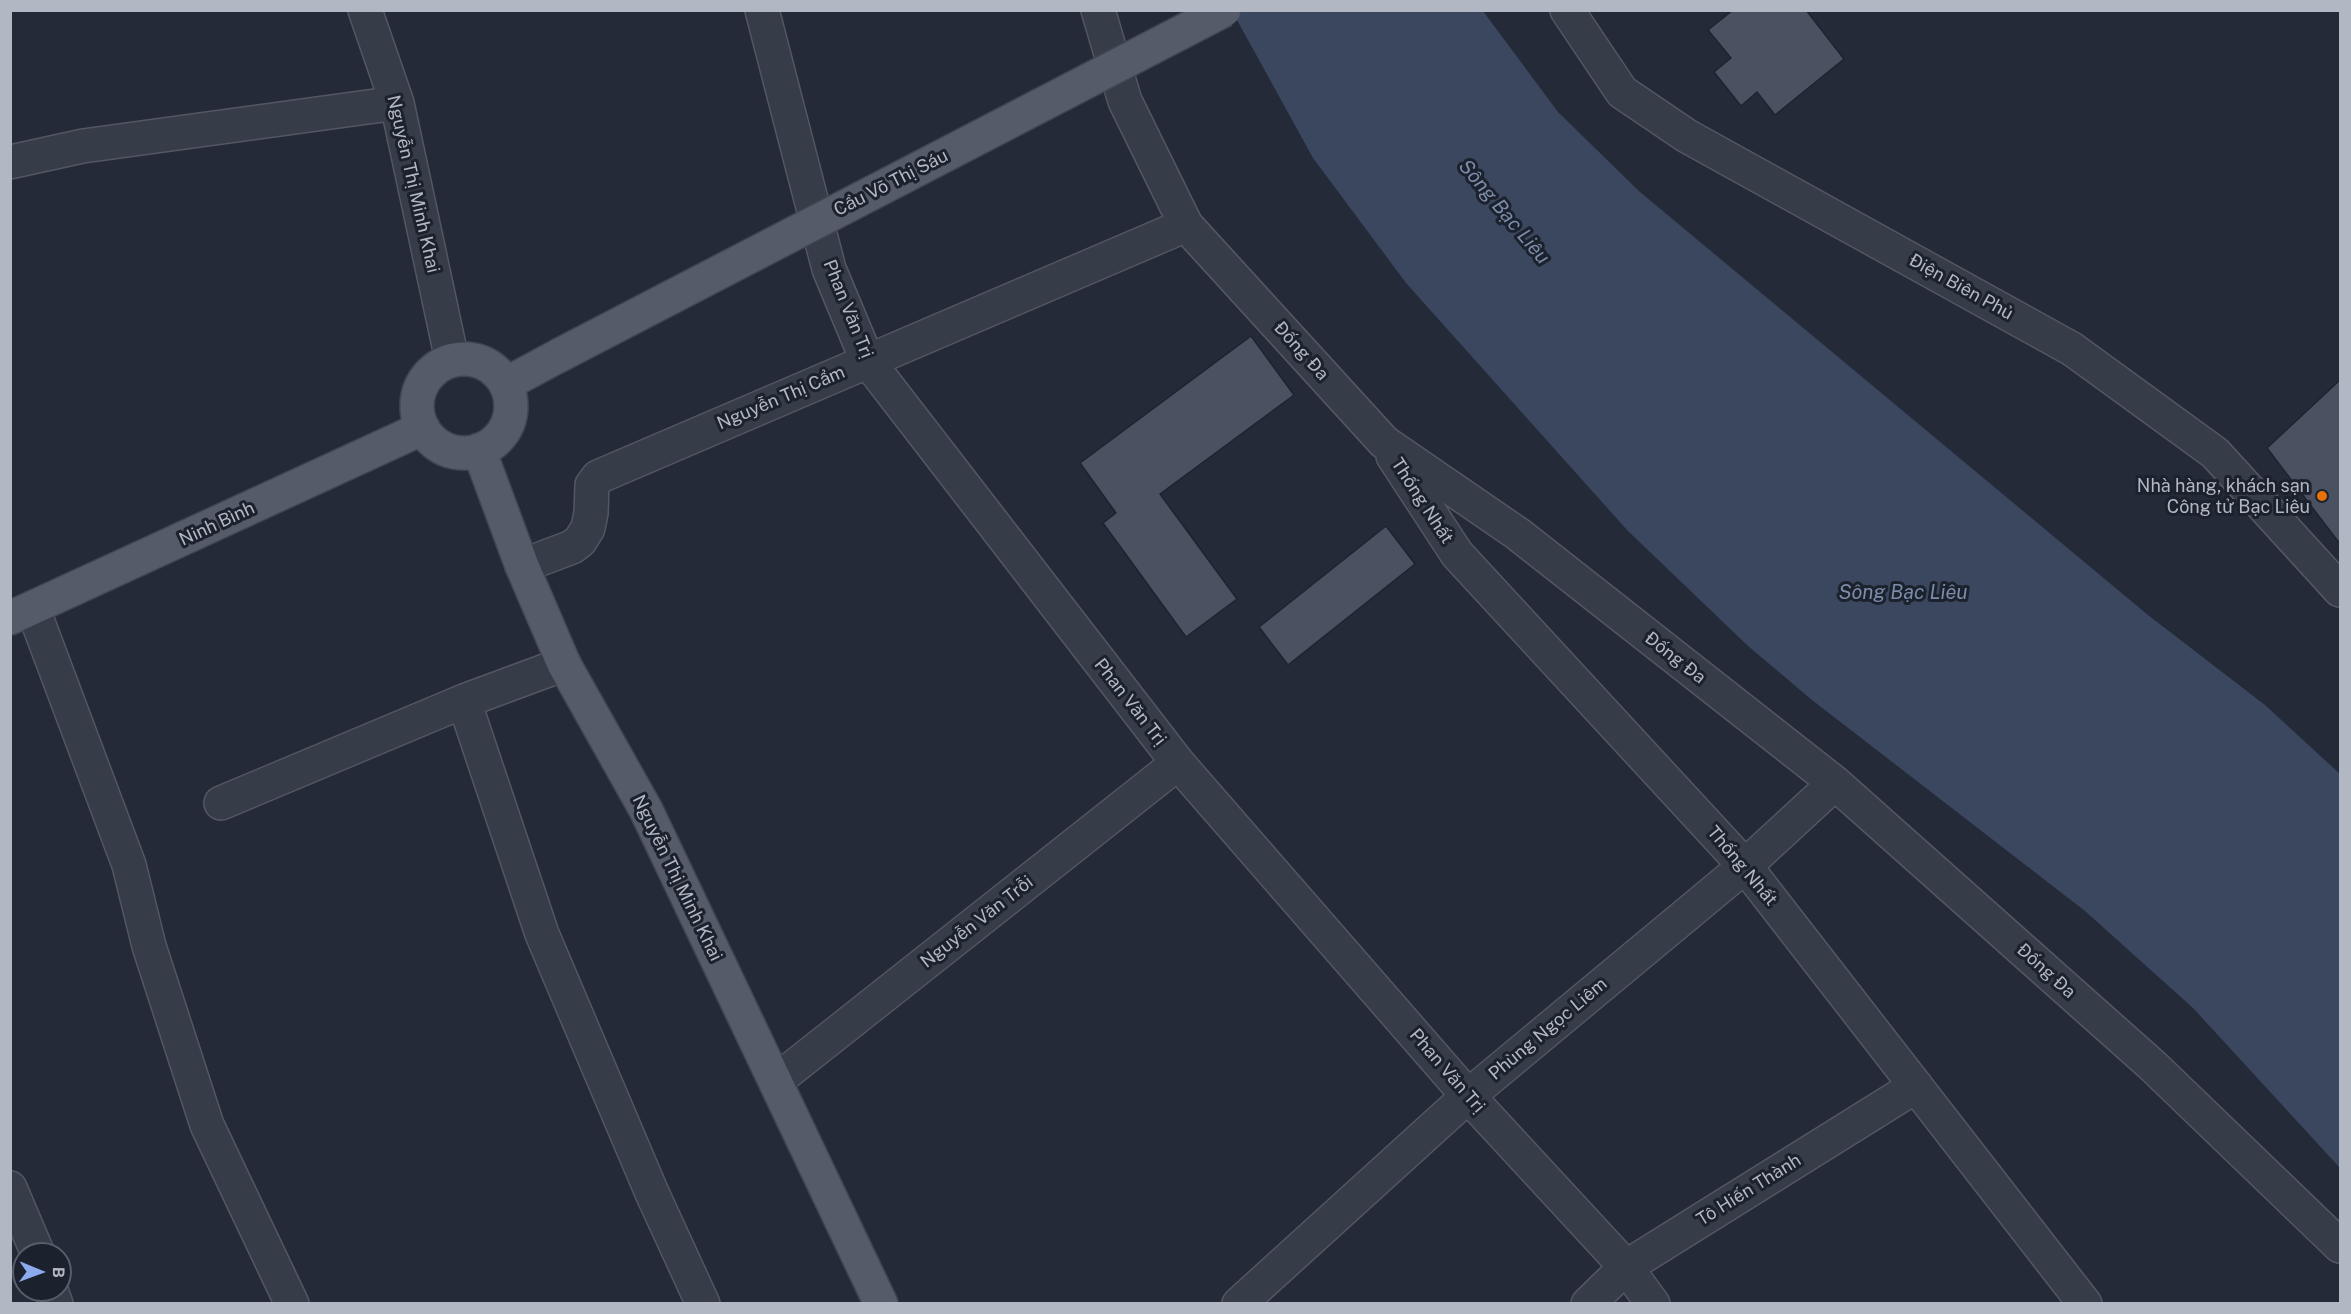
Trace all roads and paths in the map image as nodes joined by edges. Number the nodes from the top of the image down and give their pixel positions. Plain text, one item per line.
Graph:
1 (365, 10) edge
2 (762, 10) edge
3 (1098, 10) edge
4 (1224, 10) edge
5 (1567, 10) edge
6 (397, 103) junction
7 (10, 162) edge
8 (1186, 225) junction
9 (452, 360) junction
10 (867, 360) junction
11 (506, 384) junction
12 (423, 428) junction
13 (1384, 442) junction
14 (478, 450) junction
15 (522, 566) junction
16 (2340, 590) edge
17 (22, 613) edge
18 (564, 664) junction
19 (464, 701) junction
20 (1178, 763) junction
21 (1835, 783) junction
22 (221, 803) dead end
23 (1745, 866) junction
24 (776, 1081) junction
25 (1916, 1086) junction
26 (1468, 1096) junction
27 (10, 1188) edge
28 (33, 1242) edge
29 (2340, 1246) edge
30 (1626, 1267) junction
31 (291, 1304) edge
32 (704, 1304) edge
33 (881, 1304) edge
34 (1239, 1304) edge
35 (1588, 1304) edge
36 (1653, 1304) edge
37 (2085, 1304) edge

1 - 6 street, Nguyễn Thị Minh Khai
2 - 10 street, Phan Văn Trị
3 - 8 street, Đống Đa
4 - 11 main road, Cầu Võ Thị Sáu, bridge
5 - 16 street, Điện Biên Phủ
6 - 7 street
6 - 9 street, Nguyễn Thị Minh Khai
8 - 10 street, Nguyễn Thị Cẩm
8 - 13 street, Đống Đa
9 - 11 main road
9 - 12 main road
10 - 15 street, Nguyễn Thị Cẩm
10 - 20 street, Phan Văn Trị
11 - 14 main road
12 - 14 main road
12 - 17 main road, Ninh Bình
13 - 21 street, Đống Đa
13 - 23 street, Thống Nhất
14 - 15 main road, Nguyễn Thị Minh Khai
15 - 18 main road, Nguyễn Thị Minh Khai
17 - 31 street
18 - 19 street
18 - 24 main road, Nguyễn Thị Minh Khai
19 - 22 street
19 - 32 street
20 - 24 street, Nguyễn Văn Trỗi
20 - 26 street, Phan Văn Trị
21 - 23 street, Phùng Ngọc Liêm
21 - 29 street, Đống Đa
23 - 25 street, Thống Nhất
23 - 26 street, Phùng Ngọc Liêm
24 - 33 main road, Nguyễn Thị Minh Khai
25 - 30 street, Tô Hiến Thành
25 - 37 street, Thống Nhất
26 - 30 street, Phan Văn Trị
26 - 34 street, Phùng Ngọc Liêm
27 - 28 street
30 - 35 street, Tô Hiến Thành
30 - 36 street, Phan Văn Trị

